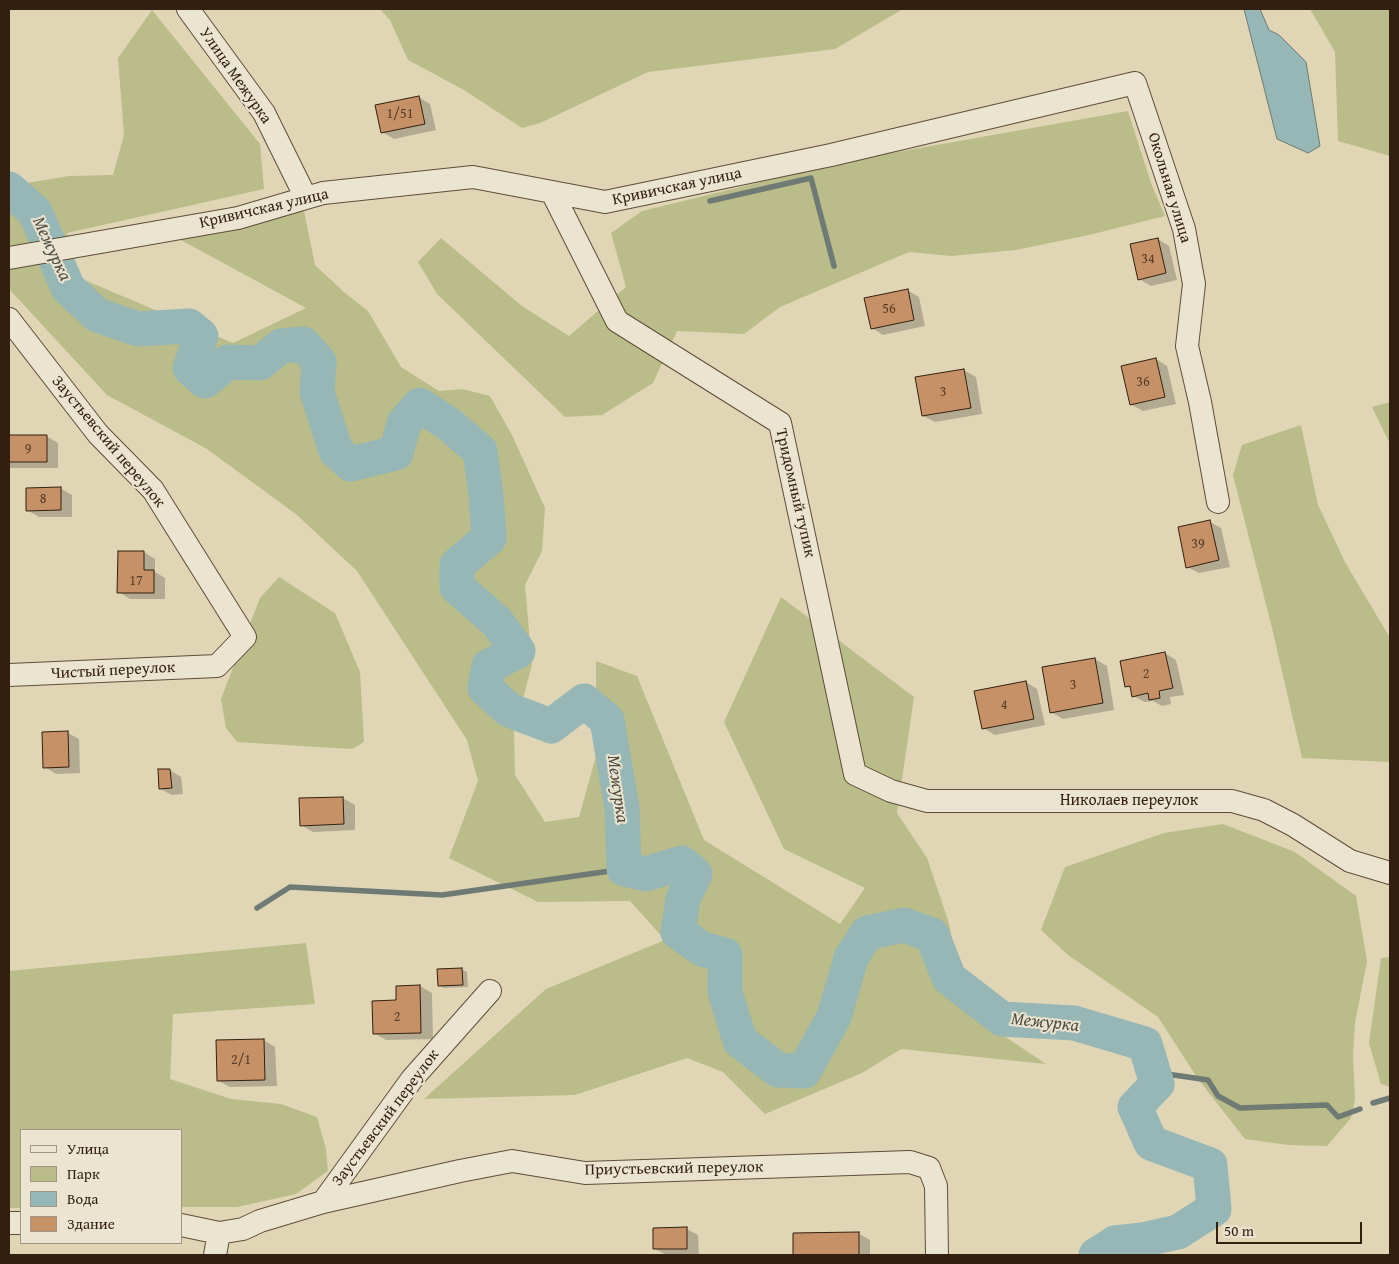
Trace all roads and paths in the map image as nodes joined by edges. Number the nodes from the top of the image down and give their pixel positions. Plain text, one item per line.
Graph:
1 (188, 10) edge
2 (1136, 83) joint
3 (552, 192) junction
4 (306, 198) junction
5 (9, 258) edge
6 (9, 319) edge
7 (1218, 502) dead end
8 (217, 666) joint
9 (9, 675) edge
10 (855, 774) joint
11 (1390, 873) edge
12 (490, 991) dead end
13 (323, 1202) junction
14 (182, 1226) edge
15 (217, 1244) edge
16 (937, 1255) edge

1 - 4 street, Улица Межурка
2 - 3 street, Кривичская улица
2 - 7 street, Окольная улица
3 - 4 street, Кривичская улица
3 - 10 street, Тридомный тупик
4 - 5 street, Кривичская улица
6 - 8 street, Заустьевский переулок
8 - 9 street, Чистый переулок
10 - 11 street, Николаев переулок
12 - 13 street, Заустьевский переулок
13 - 15 street, Приустьевский переулок
13 - 16 street, Приустьевский переулок
14 - 15 street

